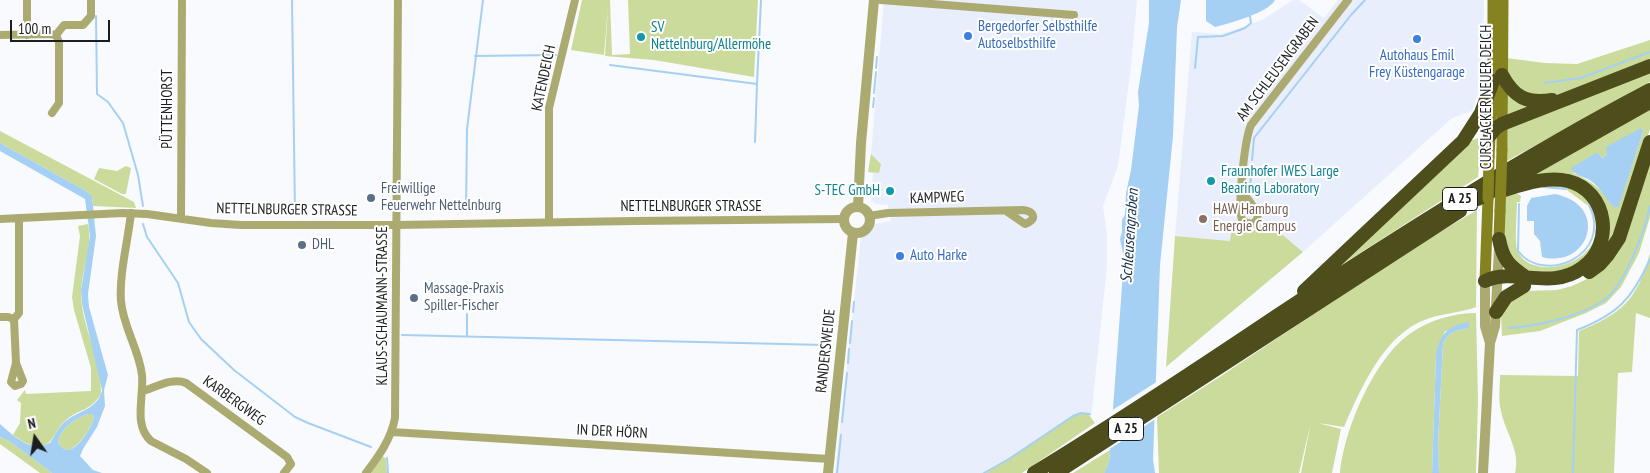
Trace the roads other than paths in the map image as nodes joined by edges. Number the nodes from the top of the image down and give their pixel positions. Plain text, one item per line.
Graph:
1 (27, 0) edge
2 (91, 0) edge
3 (182, 0) edge
4 (398, 0) edge
5 (575, 0) edge
6 (874, 0) edge
7 (881, 0) edge
8 (1348, 0) edge
9 (1493, 0) edge
10 (1503, 0) edge
11 (1074, 15) dead end
12 (0, 35) edge
13 (27, 35) junction
14 (56, 35) junction
15 (1650, 66) edge
16 (1498, 78) junction
17 (1650, 90) edge
18 (1567, 98) junction
19 (1650, 102) edge
20 (52, 114) dead end
21 (1502, 124) junction
22 (1490, 136) junction
23 (1463, 141) junction
24 (1650, 142) edge
25 (1502, 150) junction
26 (1241, 190) dead end
27 (1484, 196) junction
28 (858, 207) junction
29 (1006, 211) dead end
30 (131, 213) junction
31 (869, 216) junction
32 (19, 218) junction
33 (181, 218) junction
34 (0, 219) edge
35 (844, 219) junction
36 (549, 222) junction
37 (397, 225) junction
38 (854, 233) junction
39 (1499, 239) junction
40 (1494, 281) junction
41 (1526, 282) junction
42 (1496, 312) junction
43 (16, 316) junction
44 (0, 317) edge
45 (1275, 318) junction
46 (1490, 343) junction
47 (16, 363) dead end
48 (143, 391) junction
49 (1160, 400) junction
50 (392, 432) junction
51 (1092, 444) junction
52 (829, 459) junction
53 (207, 473) edge
54 (284, 473) edge
55 (366, 473) edge
56 (828, 473) edge
57 (1034, 473) edge
58 (1056, 473) edge
59 (1483, 473) edge

1 - 13 street
2 - 14 street
3 - 33 street, PÜTTENHORST
4 - 37 street, KLAUS-SCHAUMANN-STRASSE
5 - 36 street, KATENDEICH
6 - 28 street
7 - 11 street
8 - 26 street, AM SCHLEUSENGRABEN
9 - 16 main road, CURSLACKER NEUER DEICH
10 - 16 main road, CURSLACKER NEUER DEICH
12 - 13 street
13 - 14 street
14 - 20 street
15 - 18 highway
16 - 18 highway
16 - 21 main road, CURSLACKER NEUER DEICH
16 - 22 main road, CURSLACKER NEUER DEICH
16 - 23 highway
17 - 45 highway, A 25
18 - 21 highway
19 - 27 highway, A 25
21 - 22 highway
21 - 25 main road, CURSLACKER NEUER DEICH
22 - 23 highway
22 - 25 highway
22 - 40 main road, CURSLACKER NEUER DEICH, bridge
23 - 45 highway
24 - 41 highway
25 - 39 main road, CURSLACKER NEUER DEICH, bridge
27 - 41 highway
27 - 49 highway, A 25
28 - 31 street
28 - 35 street
29 - 31 street, KAMPWEG
30 - 32 street, NETTELNBURGER STRASSE
30 - 33 street, NETTELNBURGER STRASSE
30 - 48 street
31 - 38 street
32 - 34 street, NETTELNBURGER STRASSE
32 - 43 street
33 - 37 street, NETTELNBURGER STRASSE
35 - 36 street, NETTELNBURGER STRASSE
35 - 38 street
36 - 37 street, NETTELNBURGER STRASSE
37 - 50 street, KLAUS-SCHAUMANN-STRASSE
38 - 52 street, RANDERSWEIDE
39 - 40 street, CURSLACKER NEUER DEICH
39 - 41 highway
40 - 41 highway
40 - 42 street, CURSLACKER NEUER DEICH
40 - 46 street, CURSLACKER NEUER DEICH
41 - 42 highway
42 - 46 street, CURSLACKER NEUER DEICH
43 - 44 street
43 - 47 street
45 - 49 highway, A 25
46 - 59 street, CURSLACKER NEUER DEICH
48 - 53 street
48 - 54 street, KARBERGWEG
49 - 51 highway, A 25
50 - 52 street, IN DER HÖRN
50 - 55 street
51 - 57 highway, A 25
51 - 58 highway, A 25
52 - 56 street, RANDERSWEIDE

